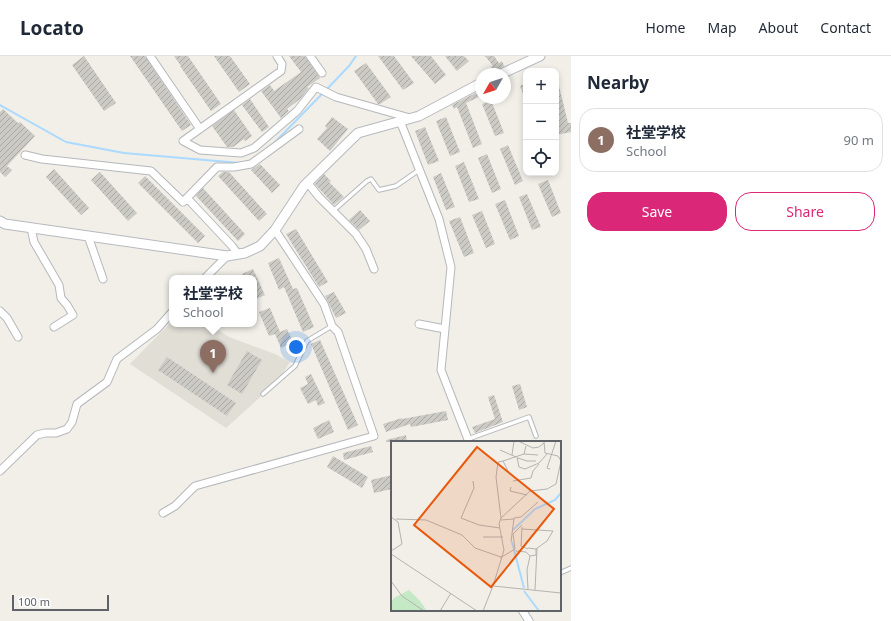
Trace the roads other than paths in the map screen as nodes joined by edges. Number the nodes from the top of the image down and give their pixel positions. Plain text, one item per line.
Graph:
1 (150, 56) edge
2 (277, 56) edge
3 (310, 56) edge
4 (540, 56) edge
5 (511, 69) edge
6 (322, 73) dead end
7 (475, 86) edge
8 (410, 118) junction
9 (400, 121) junction
10 (200, 129) junction
11 (299, 129) dead end
12 (25, 155) dead end
13 (419, 170) junction
14 (307, 182) junction
15 (186, 198) junction
16 (333, 211) junction
17 (0, 221) edge
18 (32, 228) junction
19 (275, 230) junction
20 (88, 236) junction
21 (238, 254) junction
22 (227, 256) junction
23 (374, 269) dead end
24 (208, 275) edge
25 (103, 279) dead end
26 (0, 311) edge
27 (169, 315) edge
28 (419, 324) dead end
29 (332, 326) junction
30 (54, 327) dead end
31 (445, 329) junction
32 (18, 337) dead end
33 (263, 394) dead end
34 (536, 436) dead end
35 (469, 441) edge
36 (0, 471) edge
37 (164, 513) dead end
38 (571, 568) edge
39 (561, 573) edge
40 (523, 611) edge
41 (529, 621) edge

1 - 10 street
2 - 10 street
3 - 6 street
4 - 5 street
7 - 8 street
8 - 9 street
8 - 10 street
9 - 13 street
9 - 14 street
11 - 15 street
12 - 15 street
13 - 16 lane
13 - 31 street
14 - 16 street
14 - 19 street
15 - 21 street
16 - 23 street
17 - 18 street
18 - 20 street
18 - 30 street
19 - 21 street
19 - 29 street
20 - 22 street
20 - 25 street
21 - 22 street
22 - 24 street
26 - 32 street
27 - 36 street
28 - 31 street
29 - 33 lane
29 - 37 street
31 - 35 street
34 - 35 lane
38 - 39 lane
40 - 41 street

